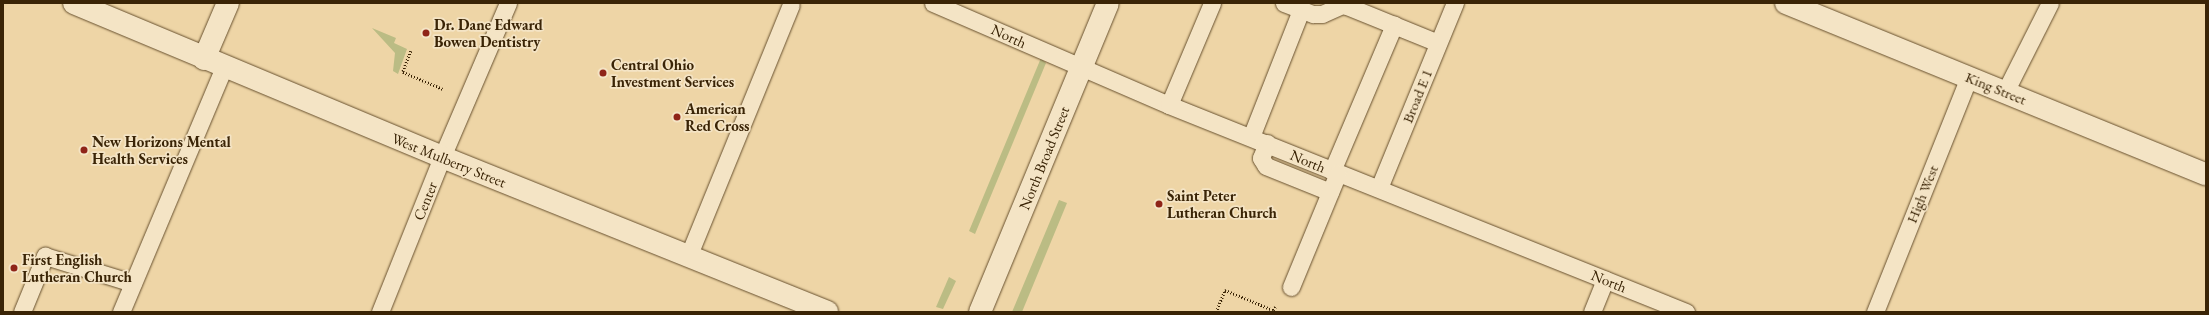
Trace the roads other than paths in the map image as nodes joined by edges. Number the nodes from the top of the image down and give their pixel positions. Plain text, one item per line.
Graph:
1 (74, 3) edge
2 (228, 3) edge
3 (508, 3) edge
4 (933, 3) edge
5 (1108, 3) edge
6 (1212, 3) edge
7 (1284, 3) edge
8 (1455, 3) edge
9 (1786, 3) edge
10 (2050, 3) edge
11 (791, 5) dead end
12 (1300, 10) junction
13 (1394, 25) junction
14 (1438, 43) junction
15 (214, 63) junction
16 (1082, 66) junction
17 (1970, 77) junction
18 (2005, 92) junction
19 (1169, 105) junction
20 (1259, 140) junction
21 (442, 158) junction
22 (1335, 172) junction
23 (2206, 174) edge
24 (1379, 188) junction
25 (1330, 192) junction
26 (688, 257) junction
27 (1605, 280) junction
28 (133, 283) junction
29 (1291, 287) dead end
30 (22, 312) edge
31 (121, 312) edge
32 (380, 312) edge
33 (827, 312) edge
34 (980, 312) edge
35 (1592, 312) edge
36 (1686, 312) edge
37 (1876, 312) edge

1 - 15 street, West Mulberry Street
2 - 15 street
3 - 21 lane, Center
4 - 16 lane, North
5 - 16 street, North Broad Street
6 - 19 lane
7 - 12 lane
8 - 14 lane, Broad E 1
9 - 17 street, King Street
10 - 18 lane
11 - 26 lane
12 - 13 lane
12 - 20 lane
13 - 14 lane
13 - 22 lane
14 - 24 lane, Broad E 1
15 - 21 street, West Mulberry Street
15 - 28 lane
16 - 19 lane, North
16 - 34 street, North Broad Street
17 - 18 street, King Street
17 - 37 lane, High West
18 - 23 street, King Street
19 - 20 lane, North
20 - 22 lane, North
20 - 25 lane
21 - 26 street, West Mulberry Street
21 - 32 lane, Center
22 - 24 lane, North
22 - 25 lane
24 - 27 lane, North
25 - 29 lane
26 - 33 street, West Mulberry Street
27 - 35 lane
27 - 36 lane, North
28 - 30 lane
28 - 31 lane

